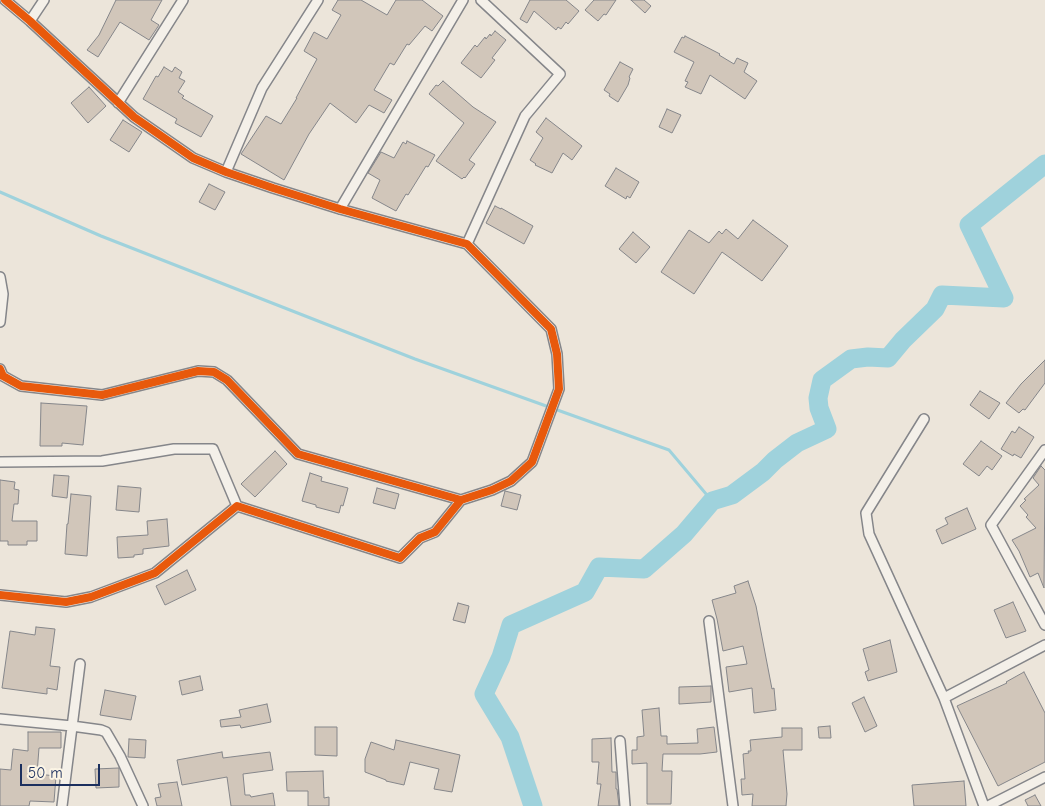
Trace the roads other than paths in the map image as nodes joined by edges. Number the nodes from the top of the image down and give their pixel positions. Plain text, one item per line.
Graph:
1 (5, 0) edge
2 (44, 0) edge
3 (183, 0) edge
4 (318, 0) edge
5 (463, 0) edge
6 (481, 0) edge
7 (30, 21) junction
8 (118, 103) junction
9 (226, 172) junction
10 (340, 209) junction
11 (468, 244) junction
12 (0, 277) edge
13 (0, 322) edge
14 (0, 369) edge
15 (924, 419) dead end
16 (1045, 450) edge
17 (0, 462) edge
18 (461, 500) junction
19 (237, 506) junction
20 (0, 595) edge
21 (709, 621) dead end
22 (1045, 625) edge
23 (1045, 644) edge
24 (80, 664) dead end
25 (944, 698) junction
26 (0, 719) edge
27 (72, 726) junction
28 (620, 741) dead end
29 (1045, 777) edge
30 (62, 806) edge
31 (143, 806) edge
32 (626, 806) edge
33 (733, 806) edge
34 (984, 806) edge
35 (988, 806) edge

1 - 7 street
2 - 7 street
3 - 8 street
4 - 9 street
5 - 10 street
6 - 11 street
7 - 8 street
8 - 9 street
9 - 10 street
10 - 11 street
11 - 18 street
12 - 13 street
14 - 18 street
15 - 25 street
16 - 22 street
17 - 19 street
18 - 19 street
19 - 20 street
21 - 33 street
23 - 25 street
24 - 27 street
25 - 34 street
26 - 27 street
27 - 30 street
27 - 31 street
28 - 32 street
29 - 35 street

